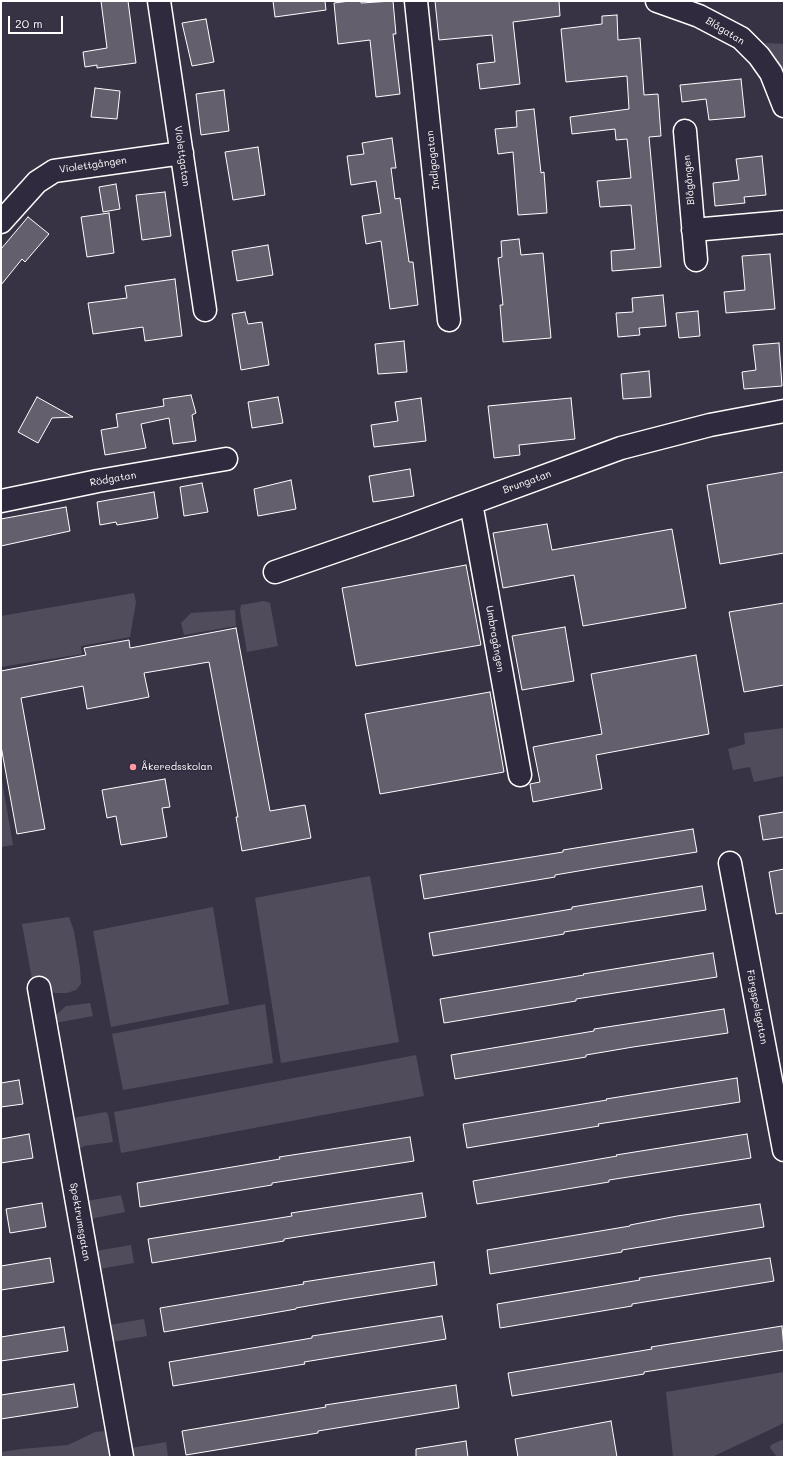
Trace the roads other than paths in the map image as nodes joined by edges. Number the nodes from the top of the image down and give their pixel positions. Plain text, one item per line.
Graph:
1 (159, 1) edge
2 (416, 1) edge
3 (662, 2) edge
4 (784, 106) edge
5 (685, 130) dead end
6 (182, 153) junction
7 (1, 222) edge
8 (784, 222) edge
9 (694, 230) junction
10 (696, 260) dead end
11 (205, 310) dead end
12 (449, 320) dead end
13 (784, 411) edge
14 (226, 459) dead end
15 (1, 501) edge
16 (471, 503) junction
17 (275, 572) dead end
18 (520, 775) dead end
19 (730, 863) dead end
20 (39, 988) dead end
21 (784, 1150) edge
22 (122, 1457) edge

1 - 6 street, Violettgatan
2 - 12 street, Indigogatan
3 - 4 street, Blågatan
5 - 9 street, Blågången
6 - 7 street, Violettgången
6 - 11 street, Violettgatan
8 - 9 street
9 - 10 street, Blågången
13 - 16 street, Brungatan
14 - 15 street, Rödgatan
16 - 17 street, Brungatan
16 - 18 street, Umbragången
19 - 21 street, Färgspelsgatan
20 - 22 street, Spektrumsgatan

